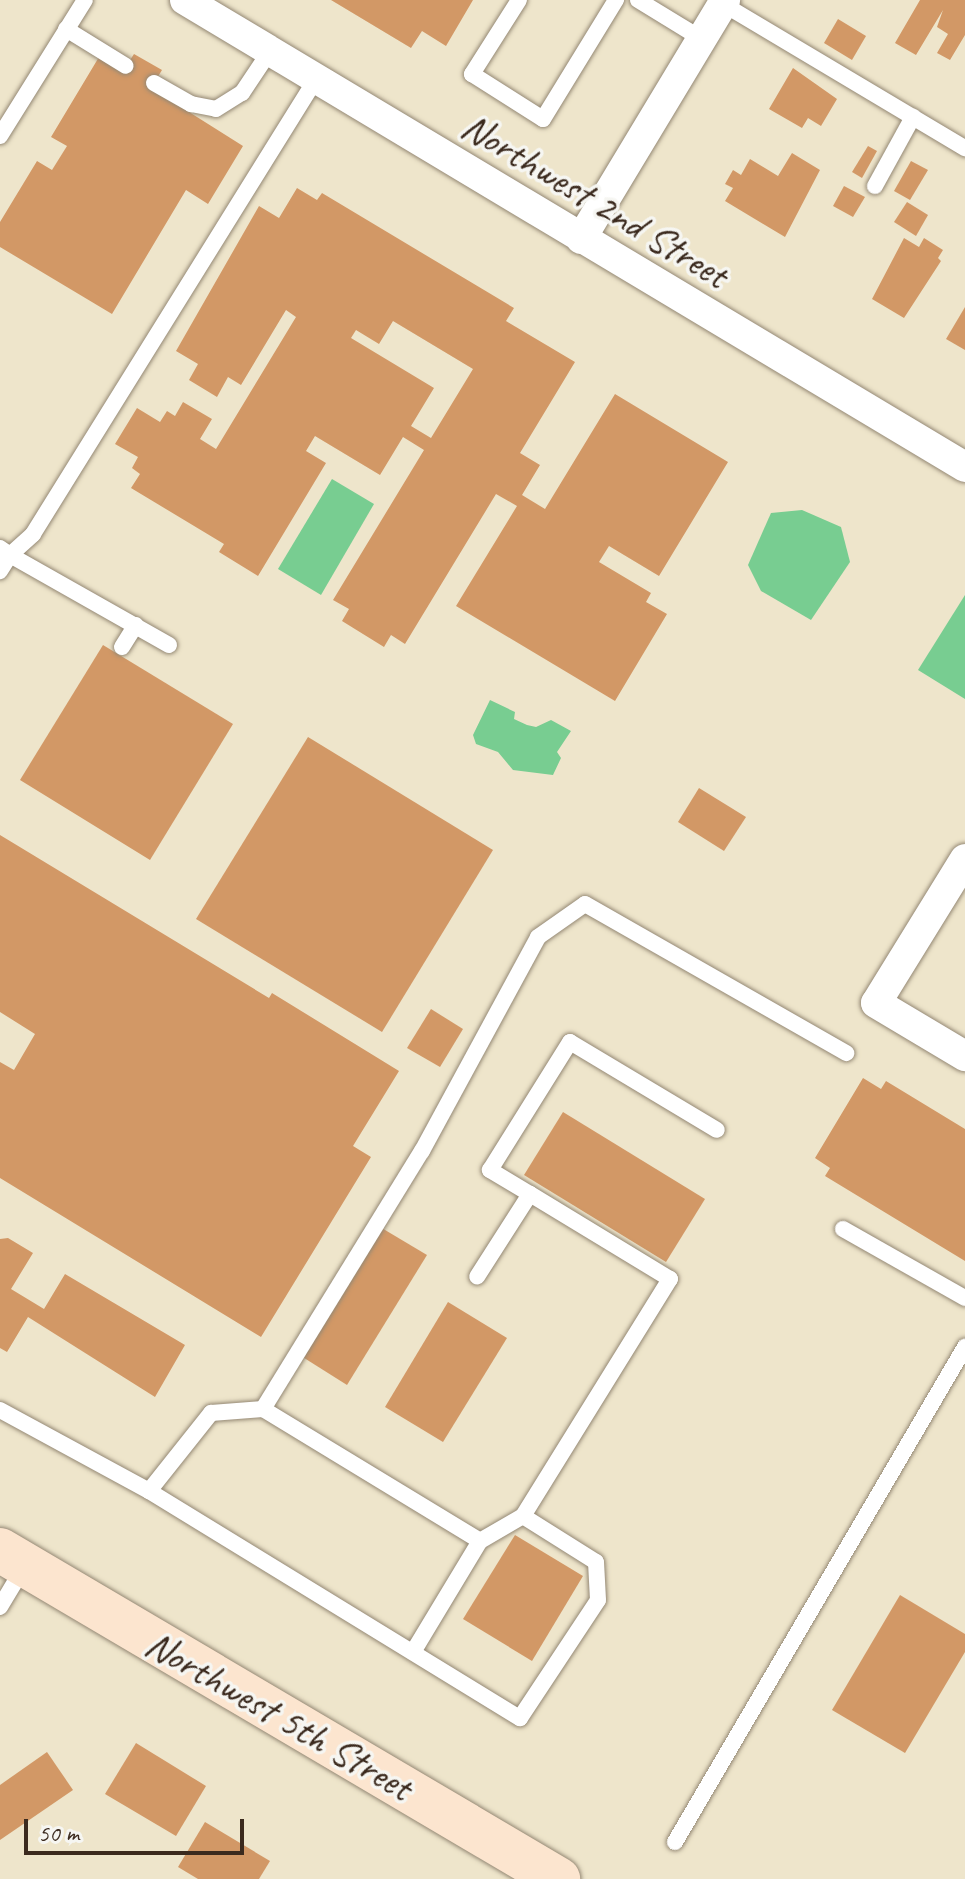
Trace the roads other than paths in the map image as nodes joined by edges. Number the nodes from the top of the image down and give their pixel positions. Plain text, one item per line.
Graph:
1 (85, 0) edge
2 (185, 0) edge
3 (519, 0) edge
4 (616, 0) edge
5 (638, 0) edge
6 (724, 2) edge
7 (66, 29) junction
8 (702, 39) junction
9 (270, 51) junction
10 (126, 66) dead end
11 (316, 79) junction
12 (154, 83) dead end
13 (913, 117) junction
14 (0, 136) edge
15 (965, 148) edge
16 (875, 186) dead end
17 (581, 239) junction
18 (965, 467) edge
19 (5, 552) edge
20 (0, 571) edge
21 (136, 625) junction
22 (169, 645) dead end
23 (122, 647) dead end
24 (965, 859) edge
25 (846, 1053) dead end
26 (965, 1056) edge
27 (717, 1130) dead end
28 (530, 1194) junction
29 (843, 1229) dead end
30 (477, 1277) dead end
31 (965, 1298) edge
32 (965, 1347) edge
33 (263, 1409) junction
34 (0, 1410) edge
35 (149, 1491) junction
36 (523, 1516) junction
37 (480, 1541) junction
38 (13, 1558) edge
39 (0, 1607) edge
40 (413, 1652) junction
41 (675, 1842) dead end
42 (558, 1879) edge

1 - 7 lane
2 - 9 street, Northwest 2nd Street
3 - 4 lane
5 - 8 lane
6 - 8 street
6 - 13 lane
7 - 10 lane
7 - 14 lane
8 - 17 street
9 - 11 street, Northwest 2nd Street
9 - 12 lane
11 - 17 street, Northwest 2nd Street
11 - 19 lane
13 - 15 lane
13 - 16 lane
17 - 18 street, Northwest 2nd Street
19 - 20 lane
19 - 21 lane
21 - 22 lane
21 - 23 lane
24 - 26 street
25 - 33 lane
27 - 28 lane
28 - 30 lane
28 - 36 lane
29 - 31 lane
32 - 41 lane
33 - 35 lane
33 - 37 lane
34 - 35 lane
35 - 40 lane
36 - 37 lane
36 - 40 lane
37 - 40 lane
38 - 39 lane
38 - 42 street, Northwest 5th Street

